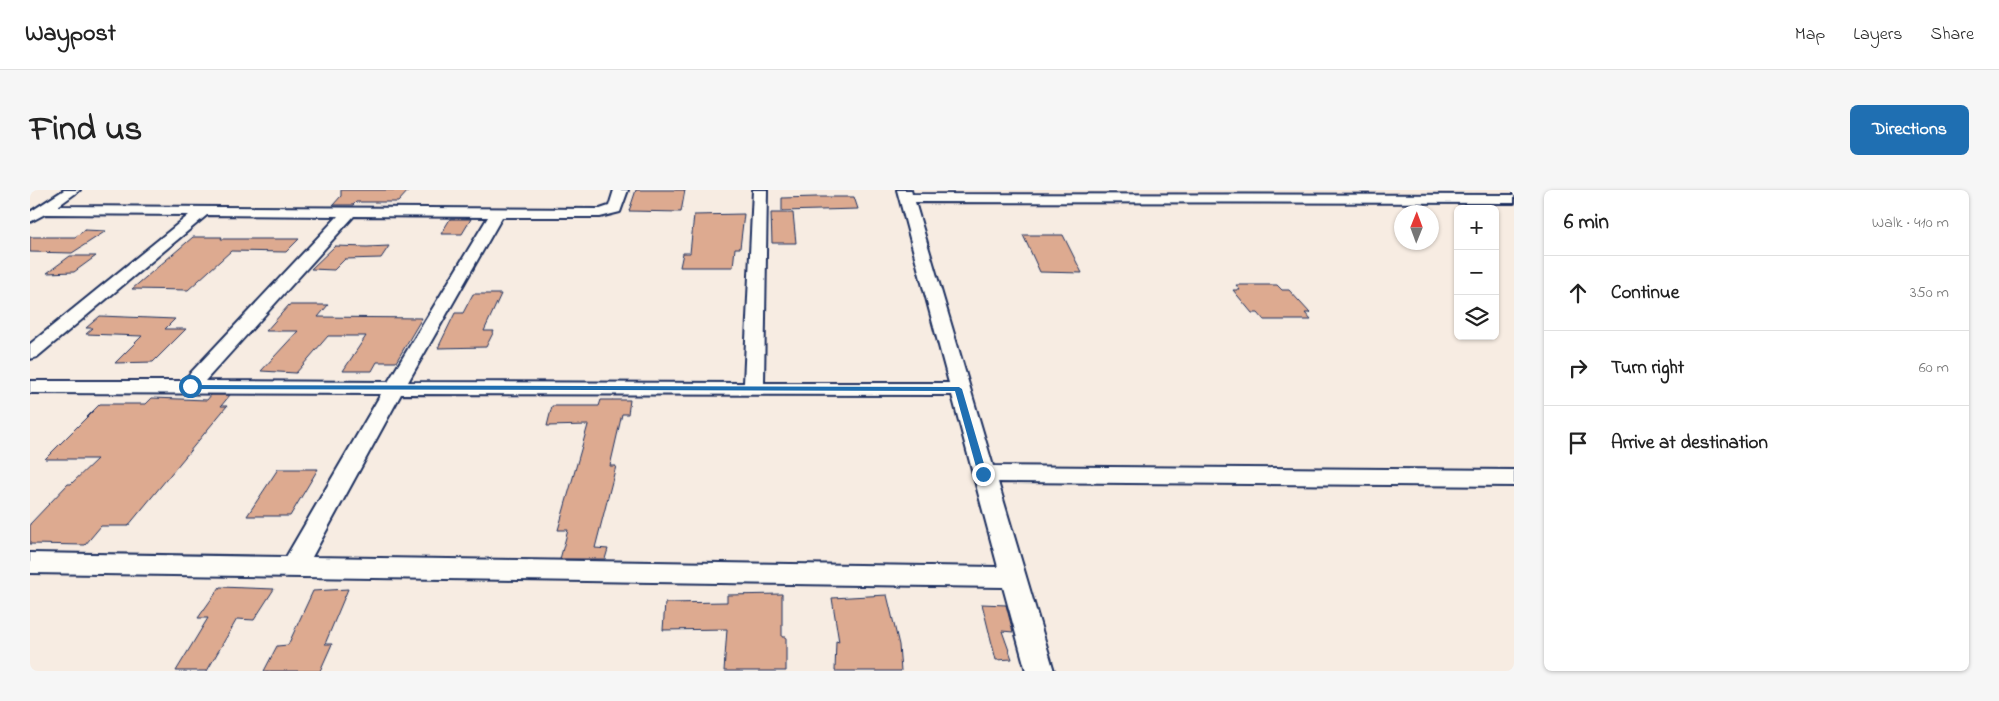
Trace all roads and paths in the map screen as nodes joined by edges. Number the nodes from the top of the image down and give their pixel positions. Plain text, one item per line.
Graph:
1 (73, 190) edge
2 (621, 190) edge
3 (760, 190) edge
4 (905, 194) edge
5 (1514, 199) edge
6 (43, 210) junction
7 (204, 210) junction
8 (351, 211) junction
9 (498, 212) junction
10 (30, 218) edge
11 (30, 353) edge
12 (190, 386) junction
13 (30, 387) edge
14 (395, 387) junction
15 (754, 388) junction
16 (959, 389) junction
17 (983, 474) junction
18 (1514, 478) edge
19 (30, 563) edge
20 (294, 566) junction
21 (1013, 577) junction
22 (1040, 671) edge

1 - 6 street
2 - 9 street
3 - 15 street
4 - 5 street
4 - 16 street
6 - 7 street
6 - 10 street
7 - 8 street
7 - 11 street
8 - 9 street
8 - 12 street
9 - 14 street
12 - 13 street
12 - 14 street
14 - 15 street
14 - 20 street
15 - 16 street
16 - 17 street
17 - 18 street
17 - 21 street
19 - 20 street
20 - 21 street
21 - 22 street

